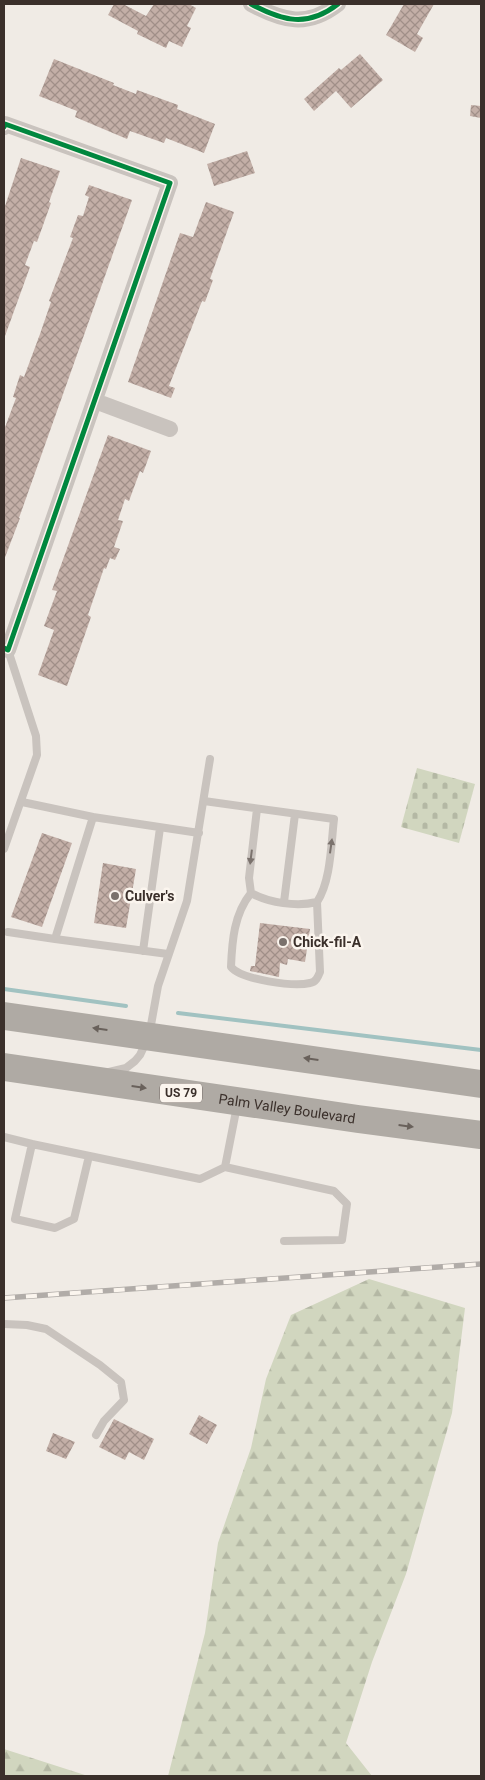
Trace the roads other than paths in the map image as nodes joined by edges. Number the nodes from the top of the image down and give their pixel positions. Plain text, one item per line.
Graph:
1 (251, 4) edge
2 (338, 4) edge
3 (4, 126) edge
4 (95, 401) junction
5 (170, 429) dead end
6 (6, 649) edge
7 (210, 759) dead end
8 (204, 801) junction
9 (22, 802) junction
10 (257, 808) junction
11 (294, 814) junction
12 (93, 817) junction
13 (160, 828) junction
14 (199, 833) junction
15 (4, 849) edge
16 (251, 893) junction
17 (284, 902) junction
18 (317, 902) junction
19 (8, 932) dead end
20 (55, 939) junction
21 (143, 951) junction
22 (168, 954) junction
23 (4, 1016) edge
24 (149, 1036) junction
25 (4, 1067) edge
26 (98, 1071) dead end
27 (481, 1084) edge
28 (238, 1102) junction
29 (481, 1135) edge
30 (4, 1137) edge
31 (32, 1144) junction
32 (89, 1156) junction
33 (225, 1167) junction
34 (284, 1241) dead end
35 (4, 1324) edge
36 (96, 1435) dead end

1 - 2 street
3 - 4 street
4 - 5 street
4 - 6 street
6 - 9 lane
7 - 8 lane
8 - 10 lane
8 - 14 lane
9 - 12 lane
9 - 15 lane
10 - 11 lane
10 -> 16 lane
11 - 17 lane
18 -> 11 lane
12 - 13 lane
12 - 20 lane
13 - 14 lane
13 - 21 lane
14 - 22 lane
16 - 17 lane
16 - 18 lane
17 - 18 lane
19 - 20 lane
20 - 21 lane
21 - 22 lane
22 - 24 lane
24 -> 23 highway
24 - 26 lane
27 -> 24 highway
25 -> 28 highway, Palm Valley Boulevard / US 79
28 -> 29 highway, Palm Valley Boulevard / US 79
28 - 33 lane
30 - 31 lane
31 - 32 lane
31 - 32 lane
32 - 33 lane
33 - 34 lane
35 - 36 lane

